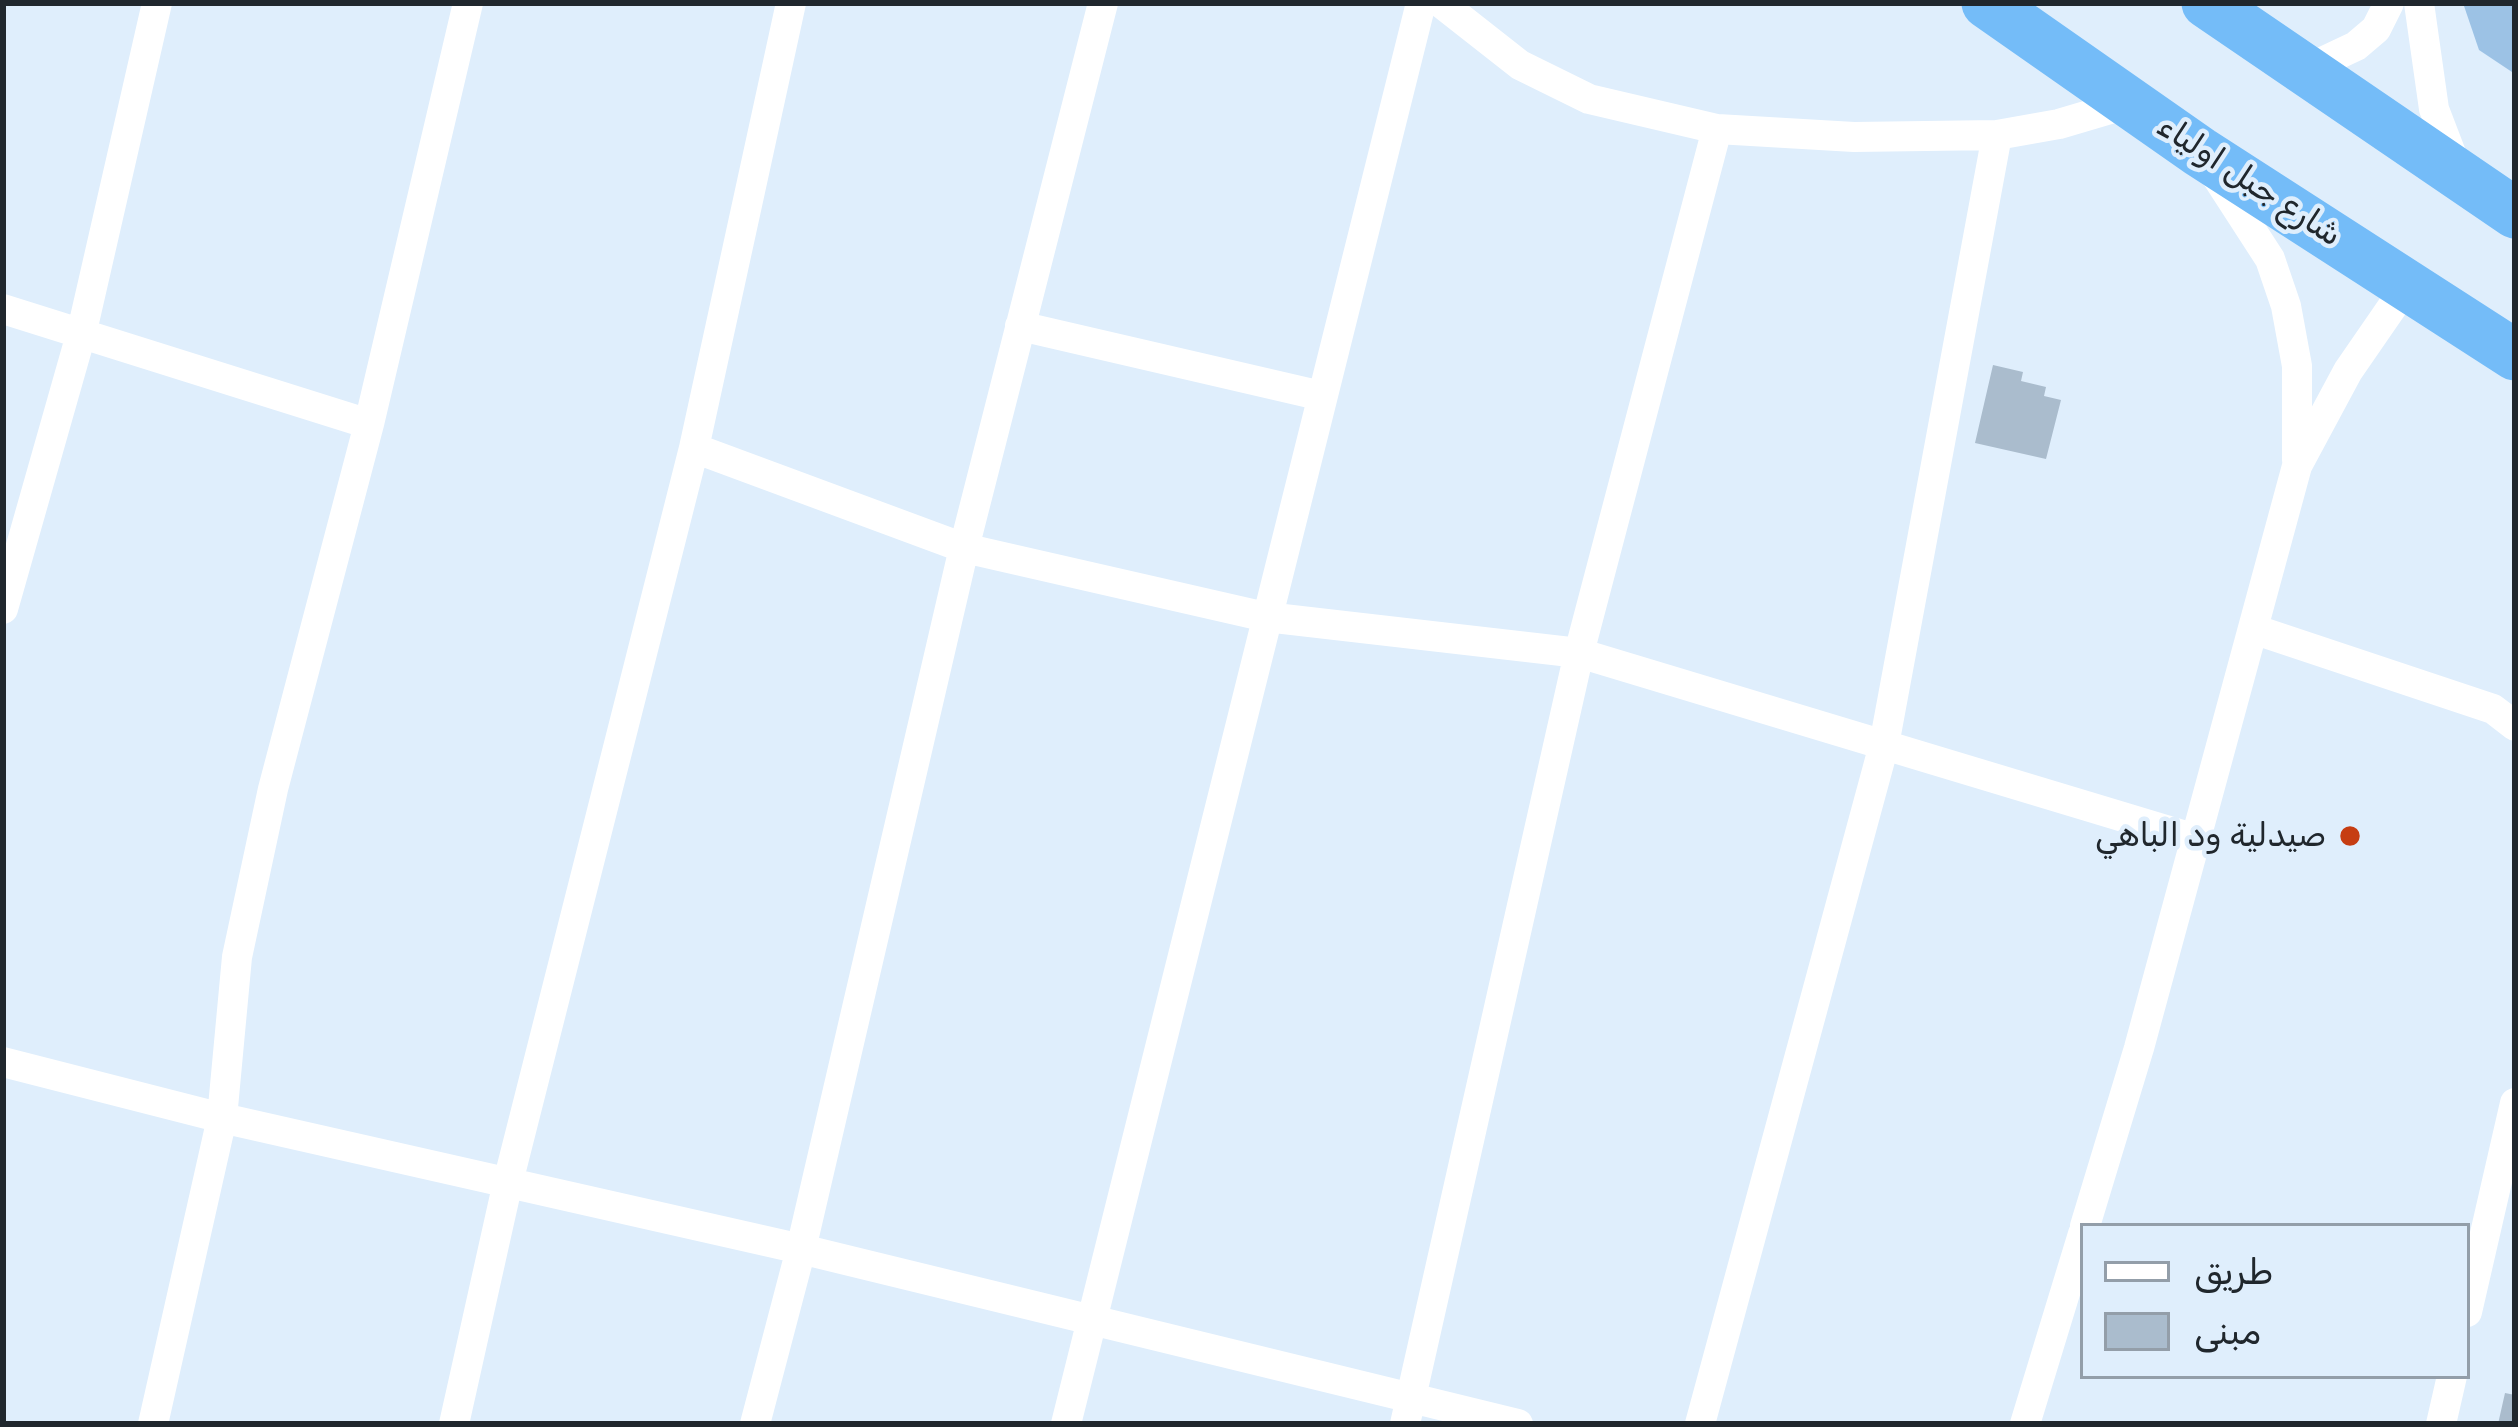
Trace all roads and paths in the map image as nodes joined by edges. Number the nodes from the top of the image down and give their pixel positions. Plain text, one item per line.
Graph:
1 (157, 3) edge
2 (468, 3) edge
3 (790, 3) edge
4 (1103, 3) edge
5 (1421, 3) edge
6 (1441, 3) edge
7 (1987, 3) edge
8 (2206, 3) edge
9 (2389, 3) edge
10 (2419, 3) edge
11 (2303, 71) junction
12 (2130, 103) junction
13 (1718, 129) junction
14 (1997, 135) junction
15 (2200, 152) junction
16 (2459, 175) junction
17 (2515, 213) edge
18 (2408, 284) junction
19 (3, 309) edge
20 (1020, 326) junction
21 (82, 331) junction
22 (2515, 355) edge
23 (1322, 396) junction
24 (369, 424) junction
25 (694, 448) junction
26 (2297, 466) junction
27 (964, 548) junction
28 (3, 609) edge
29 (1266, 617) junction
30 (2253, 629) junction
31 (1579, 652) junction
32 (2515, 726) edge
33 (1885, 745) junction
34 (2196, 839) junction
35 (3, 1062) edge
36 (2515, 1103) edge
37 (221, 1118) junction
38 (508, 1182) junction
39 (2086, 1223) edge
40 (2080, 1243) edge
41 (801, 1250) junction
42 (2470, 1299) edge
43 (1094, 1322) junction
44 (2451, 1379) edge
45 (1409, 1412) edge
46 (153, 1424) edge
47 (454, 1424) edge
48 (755, 1424) edge
49 (1066, 1424) edge
50 (1518, 1424) edge
51 (1700, 1424) edge
52 (2025, 1424) edge
53 (2441, 1424) edge

1 - 21 street
2 - 24 street
3 - 25 street
4 - 20 street
5 - 23 street
6 - 13 street
7 - 12 highway, شارع جبل اولياء
8 - 11 highway
9 - 11 street
10 - 16 street
11 - 16 highway
12 - 14 street
12 - 15 highway, شارع جبل اولياء
13 - 14 street
13 - 31 street
14 - 33 street
15 - 18 highway, شارع جبل اولياء
15 - 26 street
16 - 17 highway
18 - 22 highway, شارع جبل اولياء
18 - 26 street
19 - 21 street
20 - 23 street
20 - 27 street
21 - 24 street
21 - 28 street
23 - 29 street
24 - 37 street
25 - 27 street
25 - 38 street
26 - 30 street
27 - 29 street
27 - 41 street
29 - 31 street
29 - 43 street
30 - 32 street
30 - 34 street
31 - 33 street
31 - 45 street
33 - 34 street
33 - 51 street
34 - 39 street
35 - 37 street
36 - 42 street
37 - 38 street
37 - 46 street
38 - 41 street
38 - 47 street
40 - 52 street
41 - 43 street
41 - 48 street
43 - 45 street
43 - 49 street
44 - 53 street
45 - 50 street

